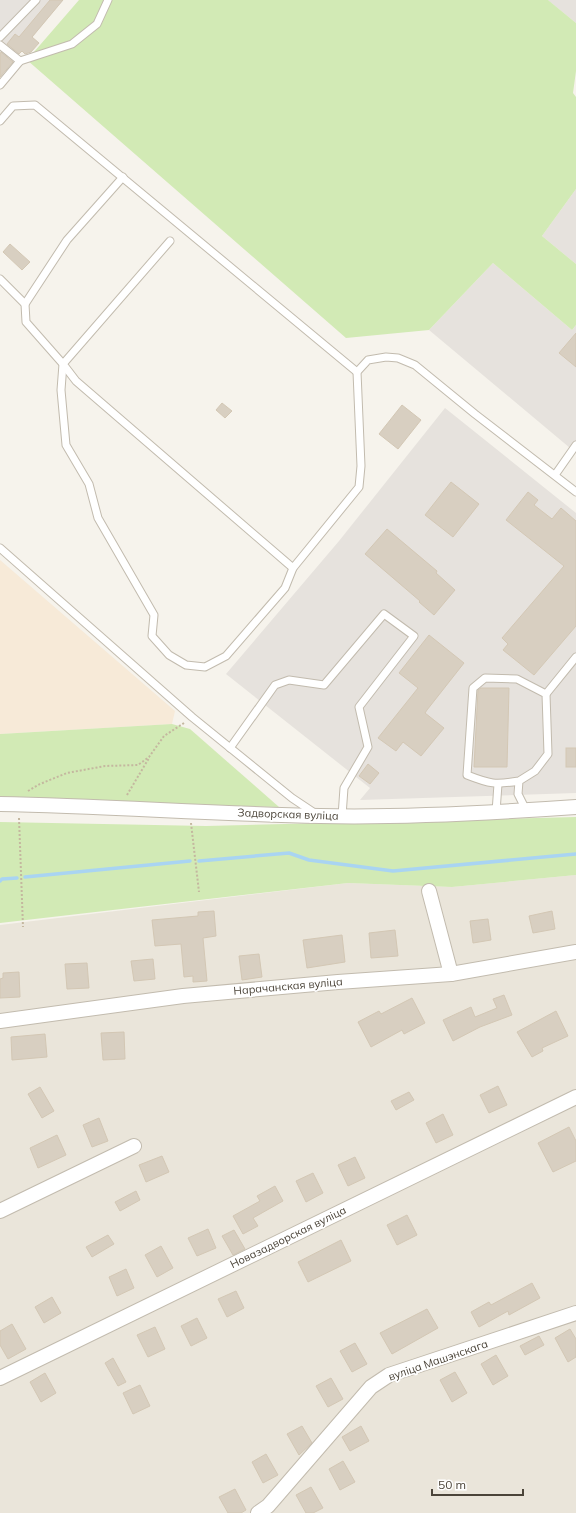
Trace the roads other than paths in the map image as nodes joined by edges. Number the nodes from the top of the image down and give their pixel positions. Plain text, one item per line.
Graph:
1 (36, 0) edge
2 (108, 0) edge
3 (0, 36) edge
4 (0, 45) edge
5 (20, 61) junction
6 (0, 85) edge
7 (0, 121) edge
8 (123, 178) junction
9 (170, 241) dead end
10 (0, 279) edge
11 (25, 304) junction
12 (63, 364) junction
13 (357, 372) junction
14 (576, 445) edge
15 (555, 475) junction
16 (576, 492) edge
17 (0, 548) edge
18 (293, 568) junction
19 (576, 657) edge
20 (546, 694) junction
21 (230, 748) junction
22 (518, 781) junction
23 (498, 784) junction
24 (0, 804) edge
25 (576, 807) edge
26 (526, 810) junction
27 (496, 812) junction
28 (320, 816) junction
29 (342, 816) junction
30 (429, 891) dead end
31 (576, 952) edge
32 (451, 974) junction
33 (0, 1021) edge
34 (576, 1097) edge
35 (134, 1146) dead end
36 (0, 1211) edge
37 (576, 1313) edge
38 (0, 1378) edge
39 (258, 1513) edge

1 - 3 lane
2 - 5 lane
4 - 5 lane
5 - 6 lane
7 - 8 lane
8 - 11 lane
8 - 13 lane
9 - 12 lane
10 - 11 lane
11 - 12 lane
12 - 18 lane
12 - 18 lane
13 - 15 lane
13 - 18 lane
14 - 15 lane
15 - 16 lane
17 - 21 lane
19 - 20 lane
20 - 22 lane
20 - 23 lane
21 - 28 lane
21 - 29 lane
22 - 23 lane
22 - 26 lane
23 - 27 lane
24 - 28 street, Задворская вуліца
25 - 26 street, Задворская вуліца
26 - 27 street, Задворская вуліца
27 - 29 street, Задворская вуліца
28 - 29 street, Задворская вуліца
30 - 32 street
31 - 32 street, Нарачанская вуліца
32 - 33 street, Нарачанская вуліца
34 - 38 street, Новазадворская вуліца
35 - 36 street
37 - 39 street, вуліца Машэнскага

